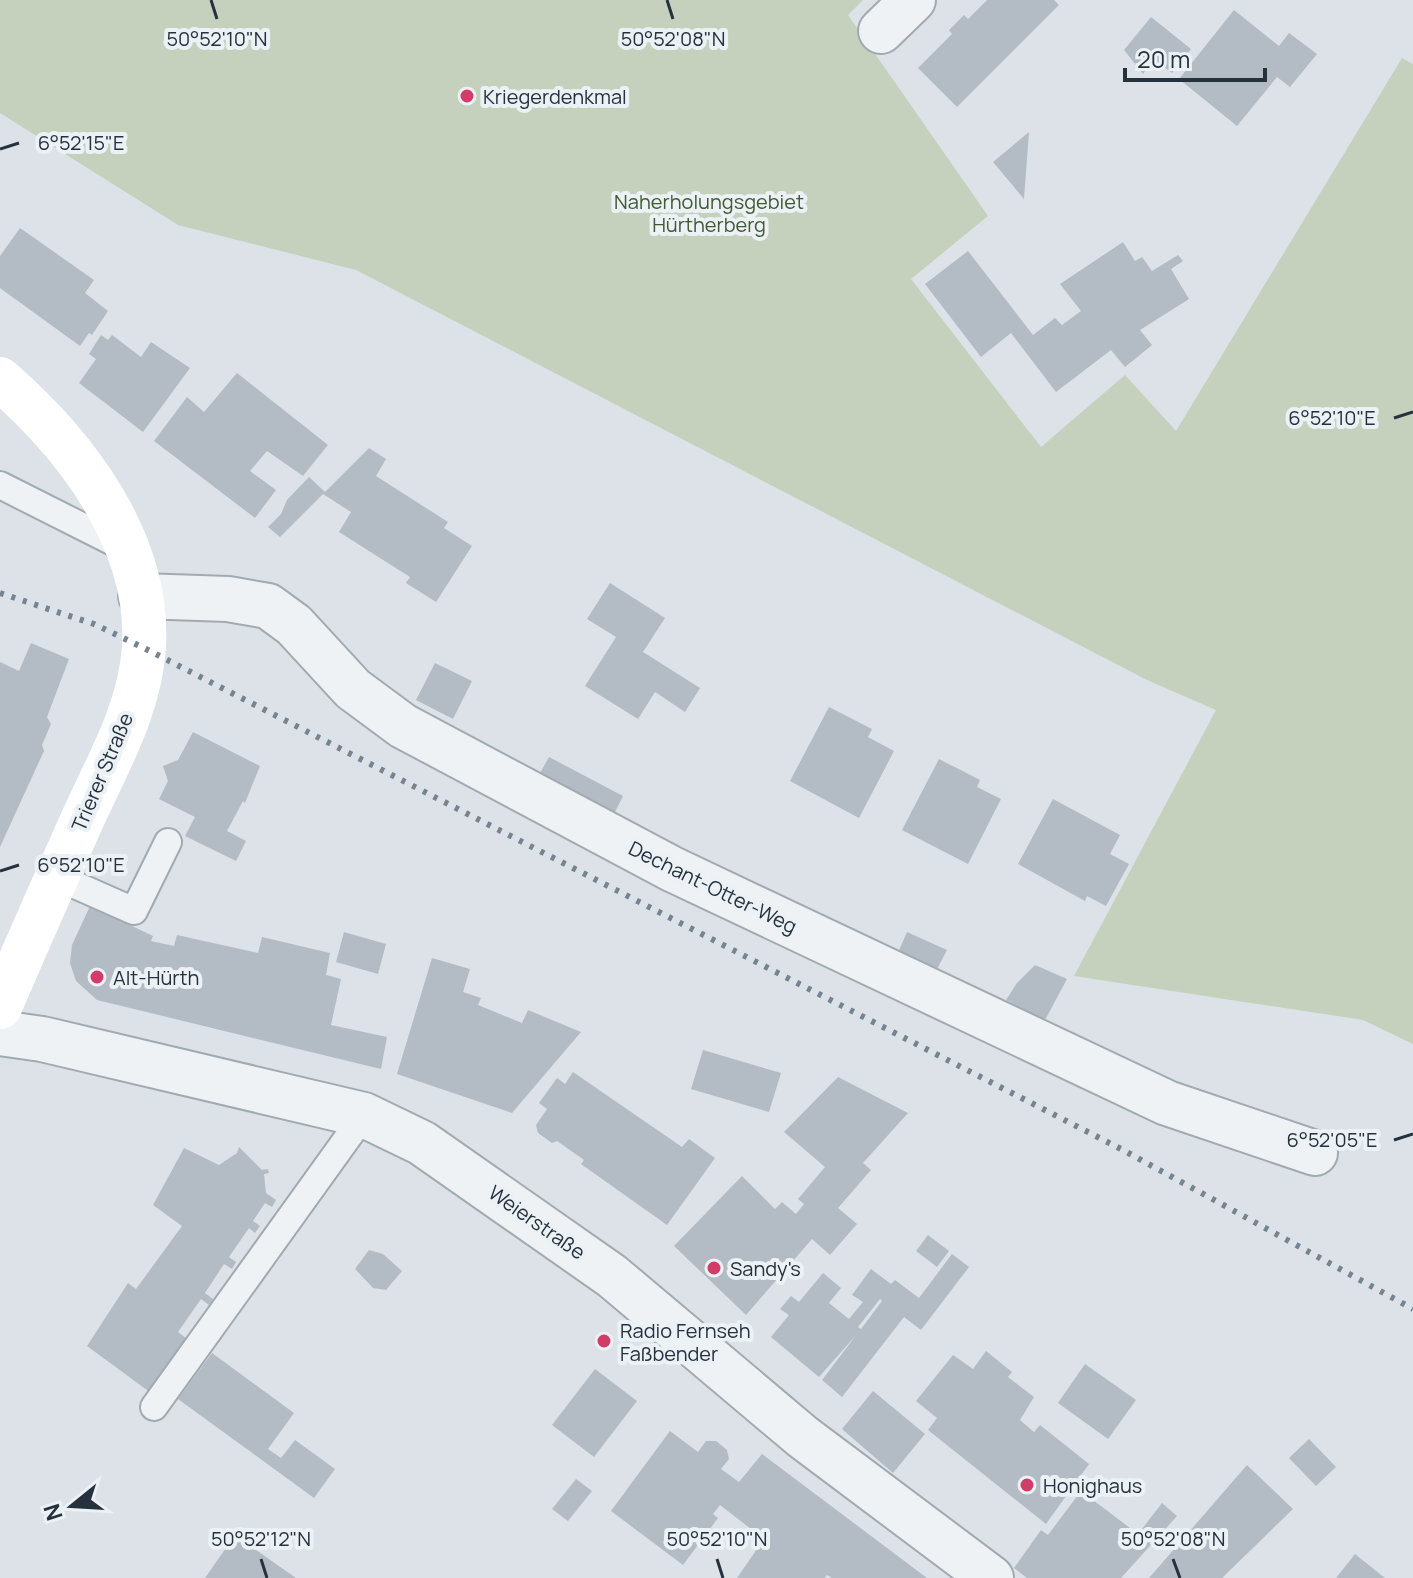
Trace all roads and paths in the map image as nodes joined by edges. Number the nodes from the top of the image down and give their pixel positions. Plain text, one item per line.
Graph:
1 (913, 0) edge
2 (881, 31) dead end
3 (0, 379) edge
4 (0, 485) edge
5 (129, 550) junction
6 (141, 596) junction
7 (168, 842) dead end
8 (57, 877) junction
9 (0, 1007) edge
10 (0, 1033) edge
11 (364, 1115) junction
12 (1315, 1153) dead end
13 (154, 1407) dead end
14 (991, 1578) edge

1 - 2 street
3 - 5 street, Trierer Straße
4 - 5 lane
5 - 6 street, Trierer Straße
6 - 8 street, Trierer Straße
6 - 12 street, Dechant-Otter-Weg
7 - 8 lane
8 - 9 street, Trierer Straße
10 - 11 street, Weierstraße
11 - 13 lane
11 - 14 street, Weierstraße

